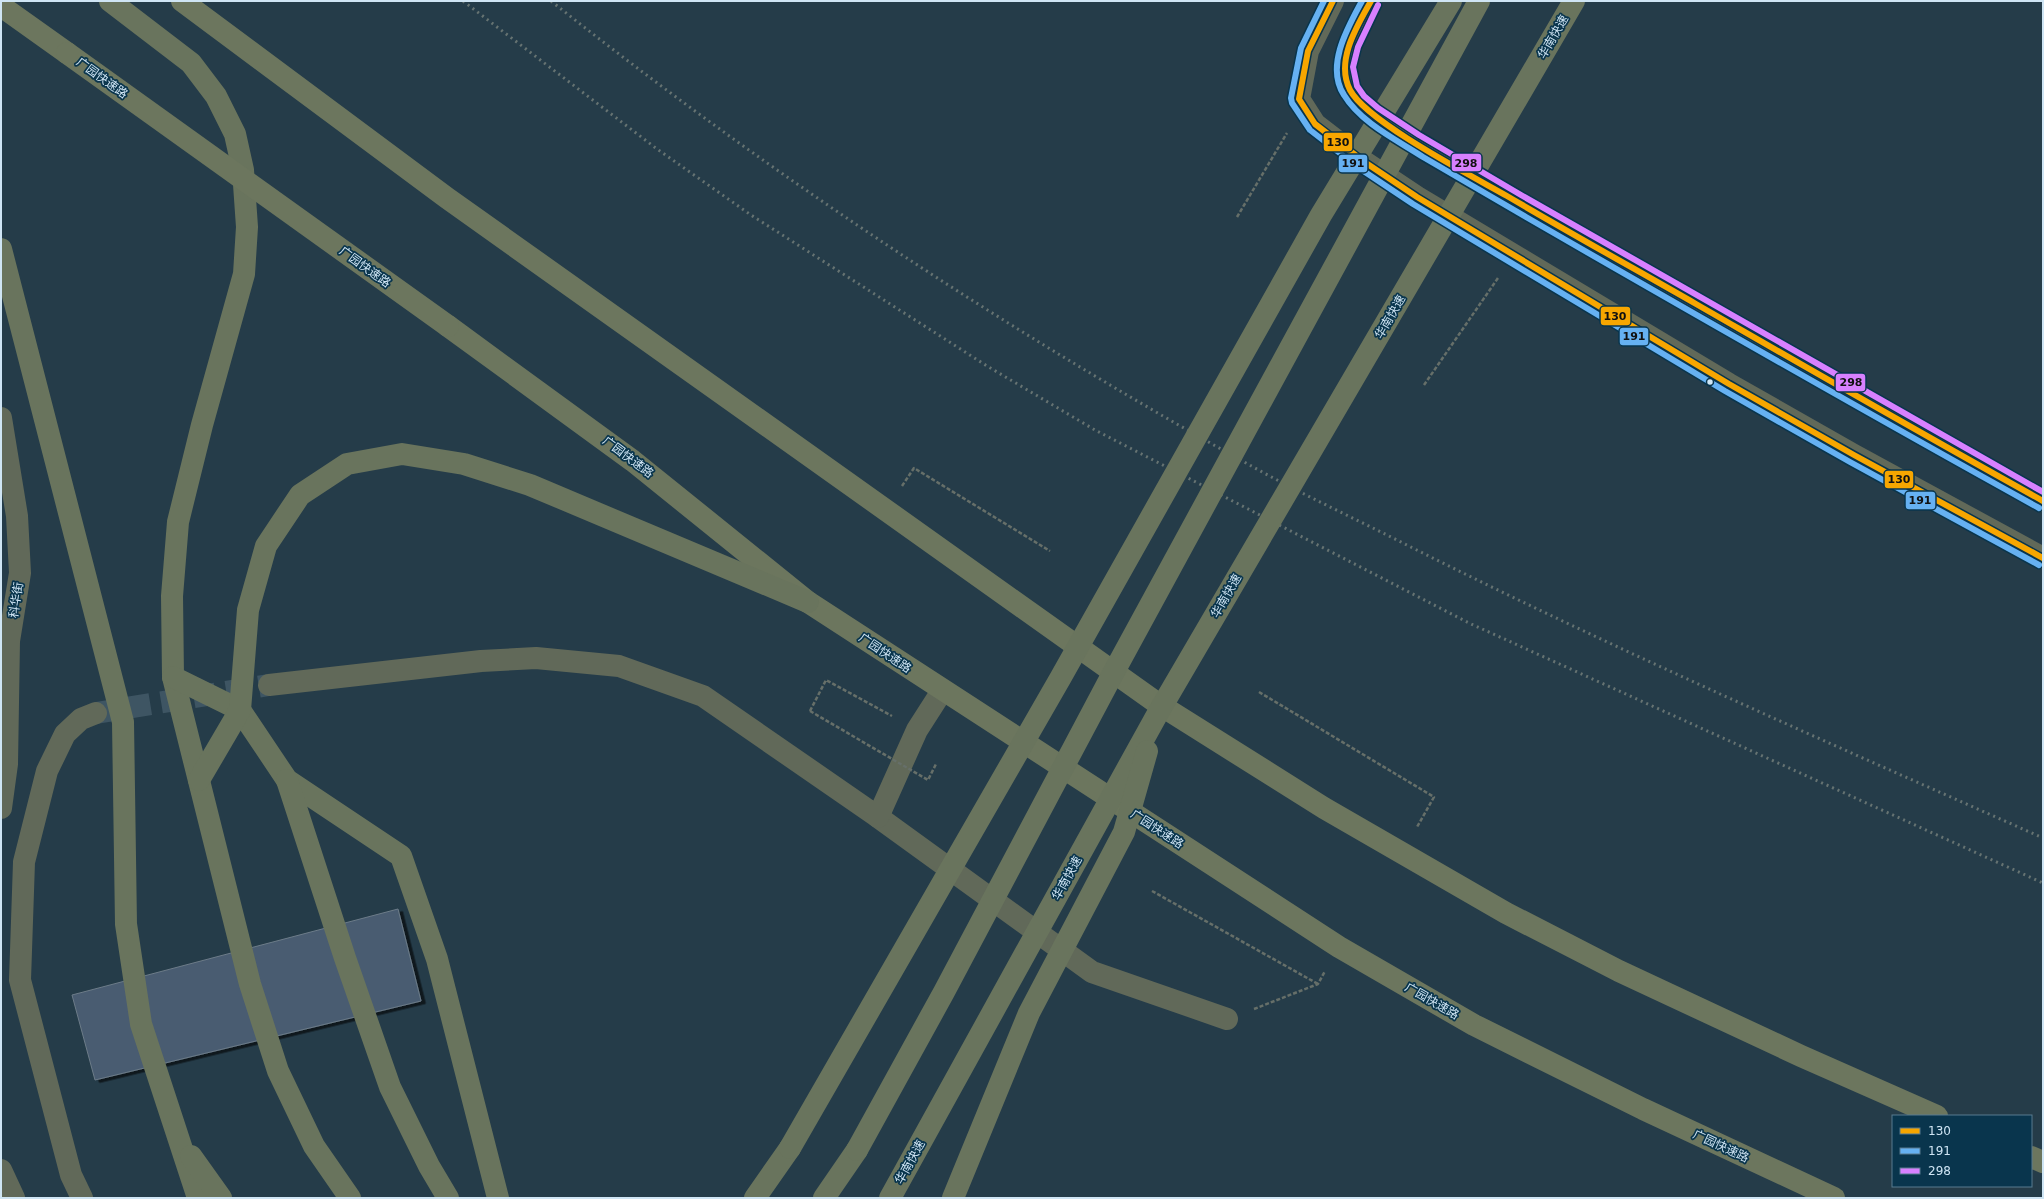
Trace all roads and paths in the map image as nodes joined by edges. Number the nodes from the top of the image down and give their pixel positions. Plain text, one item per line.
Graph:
1 (110, 1) edge
2 (182, 1) edge
3 (1333, 1) edge
4 (1371, 1) edge
5 (1451, 1) edge
6 (1479, 1) edge
7 (1574, 1) edge
8 (1, 6) edge
9 (1299, 99) junction
10 (1237, 217) dead end
11 (1, 249) edge
12 (1514, 255) junction
13 (1424, 385) dead end
14 (1, 418) edge
15 (914, 468) dead end
16 (2043, 500) edge
17 (1050, 551) dead end
18 (2043, 558) edge
19 (808, 602) junction
20 (173, 678) junction
21 (269, 685) tunnel mouth
22 (942, 691) junction
23 (1259, 692) dead end
24 (240, 710) junction
25 (96, 713) tunnel mouth
26 (1158, 713) junction
27 (917, 730) junction
28 (936, 764) dead end
29 (200, 780) junction
30 (287, 780) junction
31 (1, 808) edge
32 (878, 817) junction
33 (1402, 852) junction
34 (1152, 891) dead end
35 (1339, 947) junction
36 (1318, 984) junction
37 (1226, 1019) joint
38 (1935, 1115) edge
39 (180, 1140) junction
40 (2032, 1157) edge
41 (2043, 1162) edge
42 (1, 1170) edge
43 (14, 1198) edge
44 (82, 1198) edge
45 (198, 1198) edge
46 (221, 1198) edge
47 (350, 1198) edge
48 (448, 1198) edge
49 (498, 1198) edge
50 (755, 1198) edge
51 (824, 1198) edge
52 (890, 1198) edge
53 (953, 1198) edge
54 (1834, 1198) edge

1 - 20 highway
2 - 33 highway
3 - 9 street
4 - 16 street
5 - 50 highway, bridge
6 - 51 highway, bridge
7 - 26 highway, 华南快速, bridge
8 - 19 highway, 广园快速路, bridge
9 - 10 path
9 - 12 street
11 - 39 highway
12 - 13 path
12 - 18 street
14 - 31 street, 科华街
15 - 17 path
19 - 22 highway, 广园快速路
19 - 24 highway
20 - 24 highway
20 - 29 highway
21 - 32 street
22 - 27 street
22 - 35 highway, 广园快速路
23 - 33 path
24 - 29 highway
24 - 30 highway
25 - 44 street
26 - 52 highway, 华南快速, bridge
26 - 53 highway, bridge
27 - 28 path, bridge
27 - 32 street
29 - 47 highway
30 - 48 highway
30 - 49 highway
32 - 37 street
33 - 38 highway
34 - 36 path
35 - 36 path
35 - 54 highway, 广园快速路
36 - 37 path
39 - 45 highway
39 - 46 highway
40 - 41 highway
42 - 43 street

